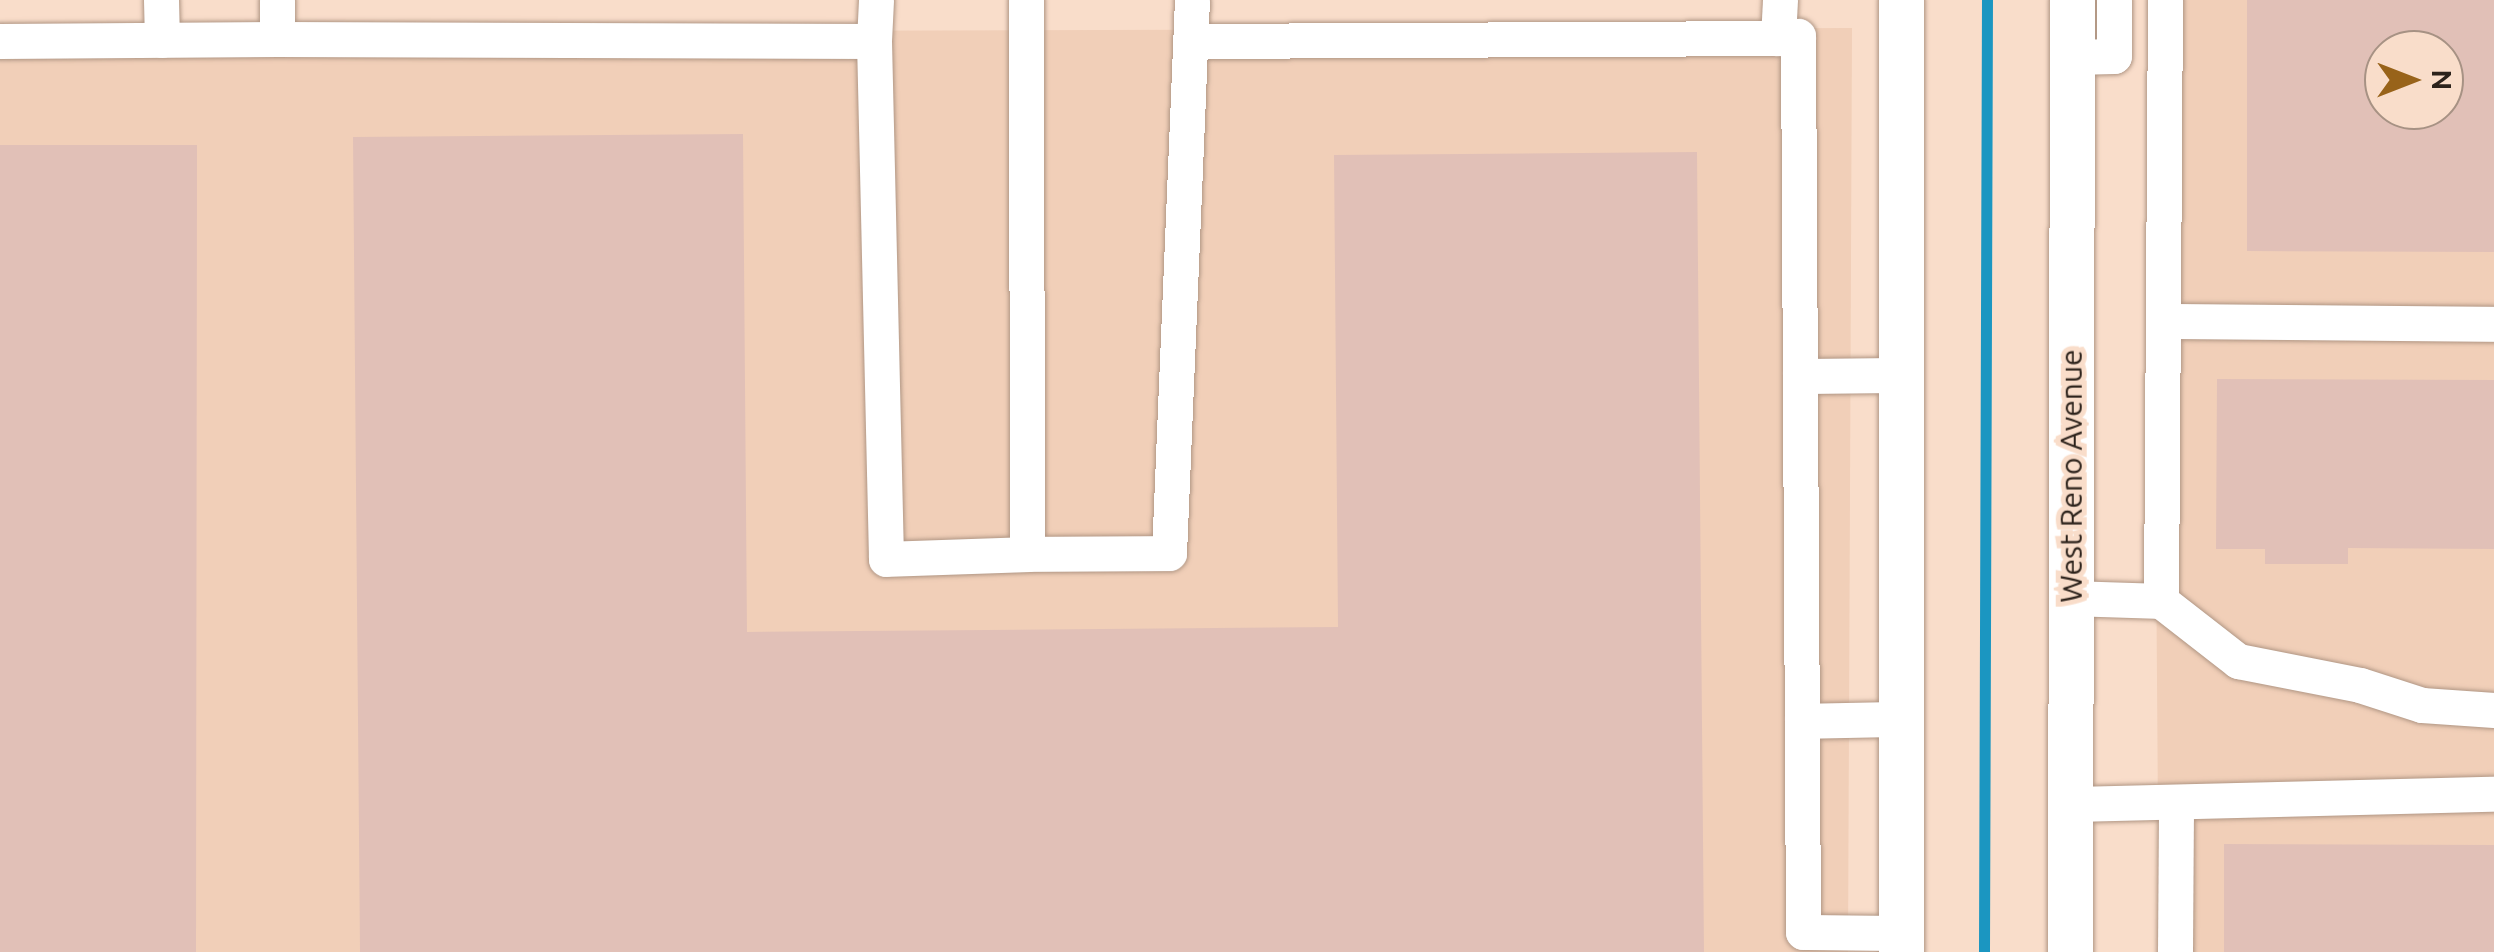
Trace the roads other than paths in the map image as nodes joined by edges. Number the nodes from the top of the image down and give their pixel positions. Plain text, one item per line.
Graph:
1 (162, 0) edge
2 (276, 0) edge
3 (876, 0) edge
4 (1026, 0) edge
5 (1192, 0) edge
6 (1780, 0) edge
7 (1901, 0) edge
8 (2072, 0) edge
9 (2114, 13) edge
10 (2164, 13) edge
11 (276, 38) junction
12 (1778, 38) junction
13 (162, 40) junction
14 (874, 40) junction
15 (1192, 40) junction
16 (0, 41) edge
17 (2072, 57) junction
18 (2164, 321) junction
19 (2494, 324) edge
20 (1901, 375) junction
21 (1800, 376) junction
22 (1027, 554) junction
23 (2070, 598) junction
24 (2161, 601) junction
25 (2494, 710) edge
26 (1901, 719) junction
27 (1802, 720) junction
28 (2494, 794) edge
29 (2176, 802) junction
30 (2070, 804) junction
31 (1901, 943) edge
32 (2070, 952) edge
33 (2175, 952) edge

1 - 13 lane
2 - 11 lane
3 - 14 lane
4 - 22 lane
5 - 15 lane
6 - 12 lane
7 - 20 main road
8 - 17 main road, West Reno Avenue
9 - 10 lane
9 - 17 lane
10 - 18 lane
11 - 13 lane
11 - 14 lane
12 - 15 lane
12 - 21 lane
13 - 16 lane
14 - 22 lane
15 - 22 lane
17 - 23 main road, West Reno Avenue
18 - 19 lane
18 - 24 lane
20 - 21 lane
20 - 26 main road
21 - 27 lane
23 - 24 lane
23 - 30 main road, West Reno Avenue
24 - 25 lane
26 - 27 lane
26 - 31 main road
27 - 31 lane
28 - 29 lane
29 - 30 lane
29 - 33 lane
30 - 32 main road, West Reno Avenue

